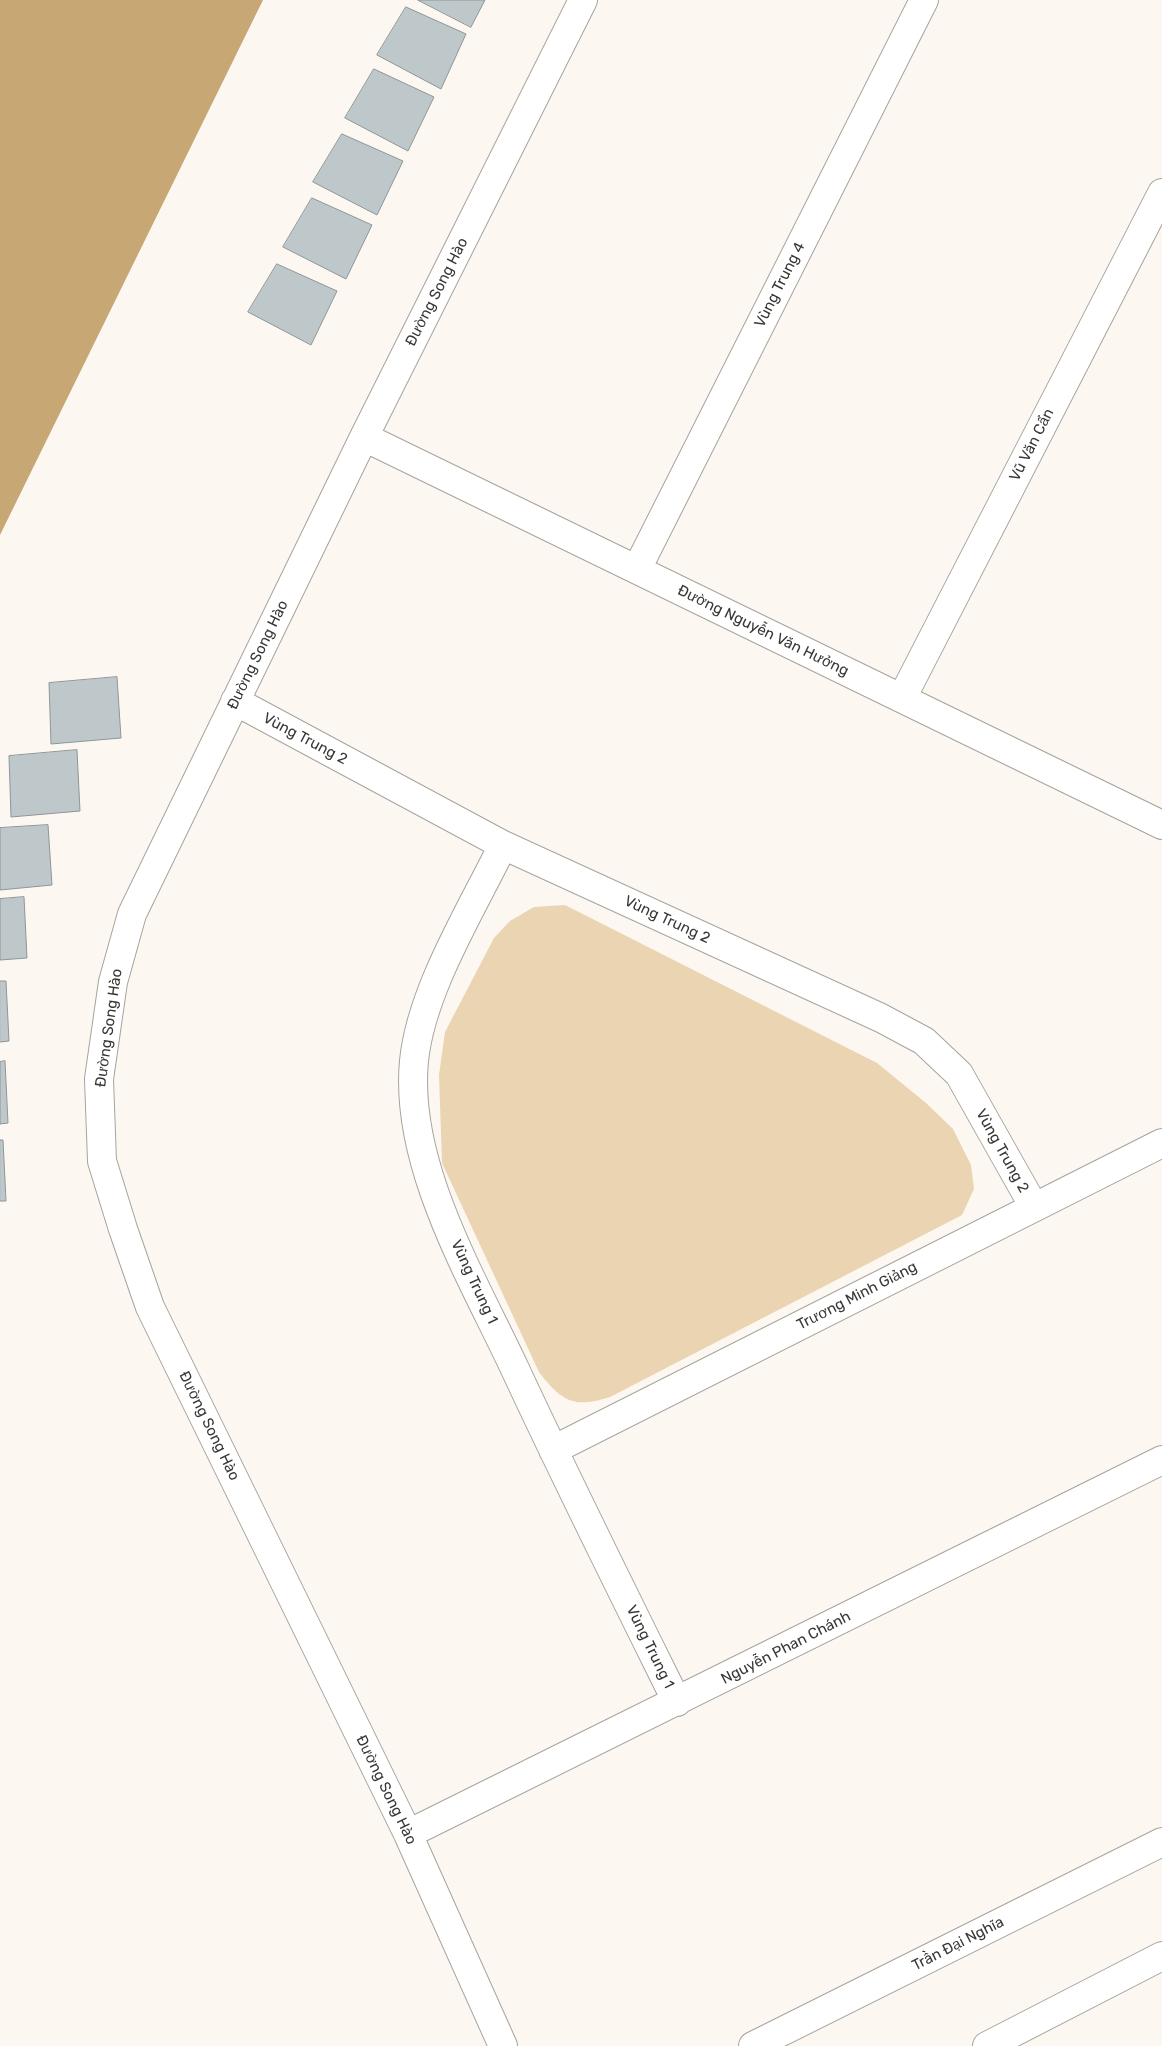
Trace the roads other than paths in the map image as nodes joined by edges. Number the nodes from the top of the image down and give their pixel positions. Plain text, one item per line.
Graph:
1 (583, 0) edge
2 (924, 0) edge
3 (1162, 193) edge
4 (364, 437) junction
5 (637, 570) junction
6 (902, 698) junction
7 (236, 701) junction
8 (1162, 824) edge
9 (503, 846) junction
10 (1162, 1142) edge
11 (1034, 1207) junction
12 (553, 1450) junction
13 (1162, 1460) edge
14 (677, 1702) junction
15 (408, 1834) junction
16 (1162, 1842) edge
17 (1162, 1956) edge
18 (504, 2046) edge
19 (753, 2046) edge
20 (987, 2046) edge

1 - 4 street, Đường Song Hào
2 - 5 street, Vùng Trung 4
3 - 6 street, Vũ Văn Cẩn
4 - 5 street, Đường Nguyễn Văn Hưởng
4 - 7 street, Đường Song Hào
5 - 6 street, Đường Nguyễn Văn Hưởng
6 - 8 street, Đường Nguyễn Văn Hưởng
7 - 9 street, Vùng Trung 2
7 - 15 street, Đường Song Hào
9 - 11 street, Vùng Trung 2
9 - 12 street, Vùng Trung 1
10 - 11 street, Trương Minh Giảng
11 - 12 street, Trương Minh Giảng
12 - 14 street, Vùng Trung 1
13 - 14 street, Nguyễn Phan Chánh
14 - 15 street, Nguyễn Phan Chánh
15 - 18 street, Đường Song Hào
16 - 19 street, Trần Đại Nghĩa
17 - 20 street

